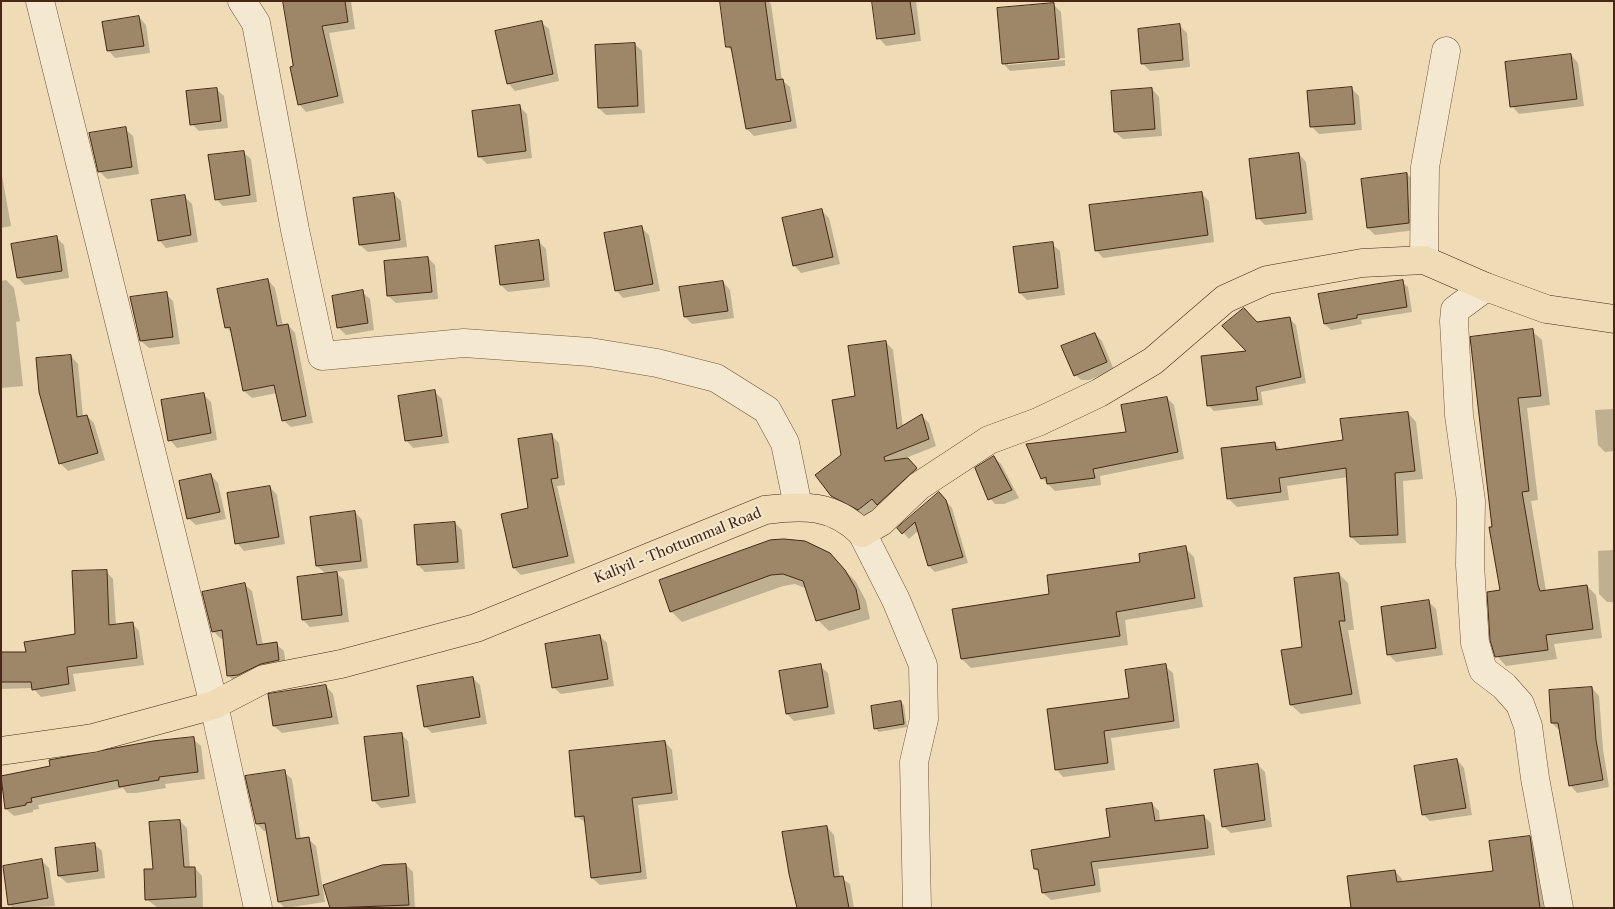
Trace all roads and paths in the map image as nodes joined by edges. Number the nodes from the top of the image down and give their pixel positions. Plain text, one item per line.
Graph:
1 (40, 1) edge
2 (242, 1) edge
3 (1446, 51) dead end
4 (1424, 260) junction
5 (1486, 287) junction
6 (1614, 319) edge
7 (798, 506) junction
8 (862, 533) junction
9 (214, 705) junction
10 (1, 751) edge
11 (258, 908) edge
12 (918, 908) edge
13 (1559, 908) edge

1 - 9 street
2 - 7 street
3 - 4 street
4 - 5 main road
4 - 8 main road
5 - 6 main road
5 - 13 street
7 - 8 main road, Kaliyil - Thottummal Road
7 - 9 main road, Kaliyil - Thottummal Road
8 - 12 street
9 - 10 main road, Kaliyil - Thottummal Road
9 - 11 street

